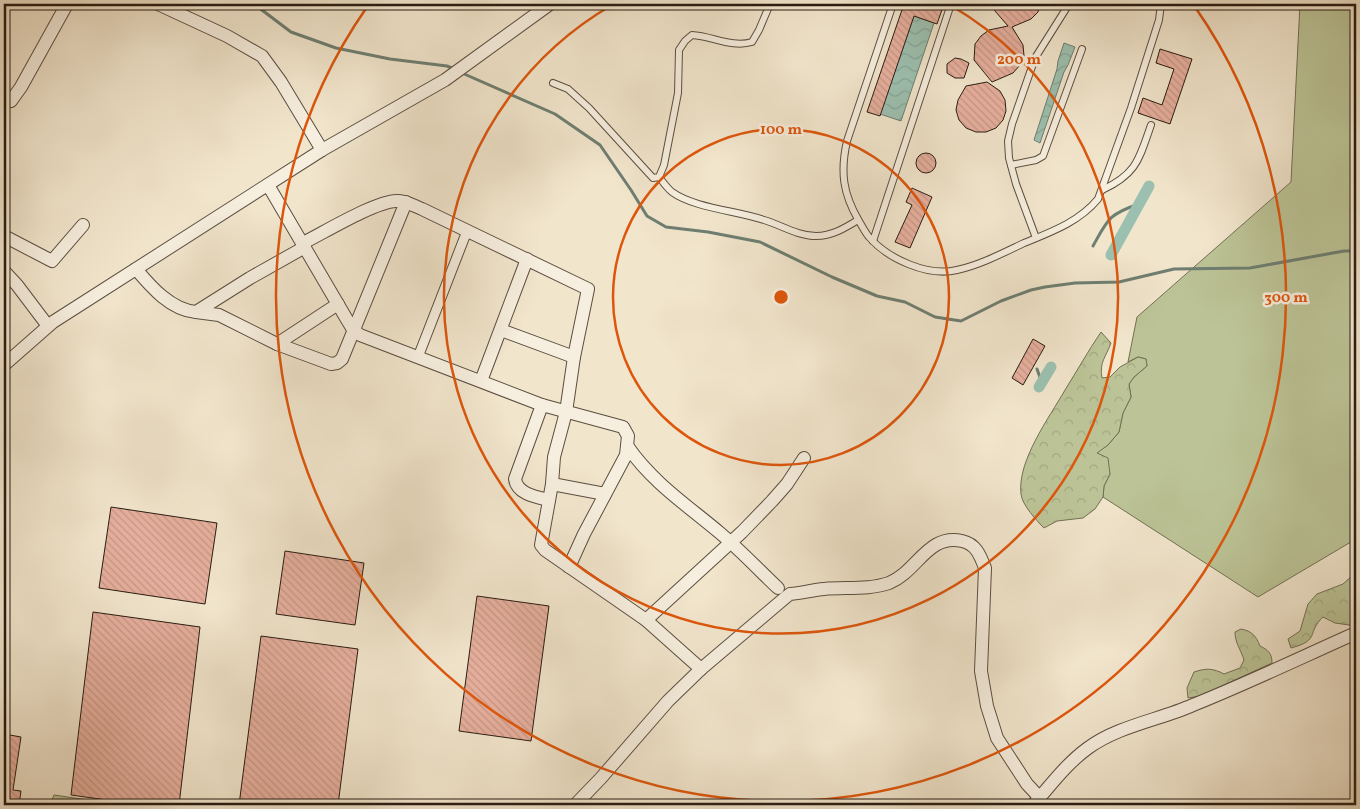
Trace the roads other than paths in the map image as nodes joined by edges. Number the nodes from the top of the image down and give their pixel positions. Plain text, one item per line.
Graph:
1 (67, 4) edge
2 (158, 4) edge
3 (550, 4) edge
4 (770, 4) edge
5 (893, 4) edge
6 (951, 4) edge
7 (1069, 4) edge
8 (1161, 4) edge
9 (1082, 49) dead end
10 (553, 83) dead end
11 (11, 101) dead end
12 (1151, 125) dead end
13 (322, 150) junction
14 (1011, 164) junction
15 (659, 177) junction
16 (268, 185) junction
17 (1102, 190) junction
18 (406, 202) junction
19 (858, 220) junction
20 (83, 225) dead end
21 (467, 231) junction
22 (4, 236) edge
23 (1036, 238) junction
24 (873, 241) junction
25 (304, 245) junction
26 (527, 259) junction
27 (136, 269) junction
28 (4, 271) edge
29 (338, 304) junction
30 (196, 312) junction
31 (48, 326) junction
32 (501, 330) junction
33 (354, 331) junction
34 (277, 344) junction
35 (418, 357) junction
36 (574, 357) junction
37 (4, 365) edge
38 (481, 381) junction
39 (542, 405) junction
40 (566, 412) junction
41 (628, 447) junction
42 (804, 458) dead end
43 (552, 484) junction
44 (605, 494) junction
45 (549, 500) junction
46 (730, 543) junction
47 (569, 567) junction
48 (778, 588) dead end
49 (646, 620) junction
50 (1356, 633) edge
51 (701, 669) junction
52 (1036, 802) edge
53 (575, 805) edge

1 - 11 street
2 - 13 street
3 - 13 street
4 - 15 lane
5 - 19 lane
6 - 24 lane
7 - 14 lane
8 - 17 lane
9 - 14 lane
10 - 15 lane
12 - 17 lane
13 - 16 street
14 - 23 lane
15 - 19 lane
16 - 25 street
16 - 27 street
17 - 23 lane
18 - 21 street
18 - 25 street
18 - 33 street
19 - 24 lane
20 - 22 street
21 - 26 street
21 - 35 street
23 - 24 lane
25 - 29 street
25 - 30 street
26 - 32 street
26 - 36 street
27 - 30 street
27 - 31 street
28 - 31 street
29 - 33 street
29 - 34 street
30 - 34 street
31 - 37 street
32 - 36 street
32 - 38 street
33 - 34 street
33 - 35 street
35 - 38 street
36 - 40 street
38 - 39 street
39 - 40 street
39 - 45 street
40 - 41 street
40 - 43 street
41 - 44 street
41 - 46 street
42 - 46 street
43 - 44 street
43 - 45 street
44 - 47 street
45 - 47 street
46 - 48 street
46 - 49 street
47 - 49 street
49 - 51 street
50 - 52 street
51 - 52 street
51 - 53 street

